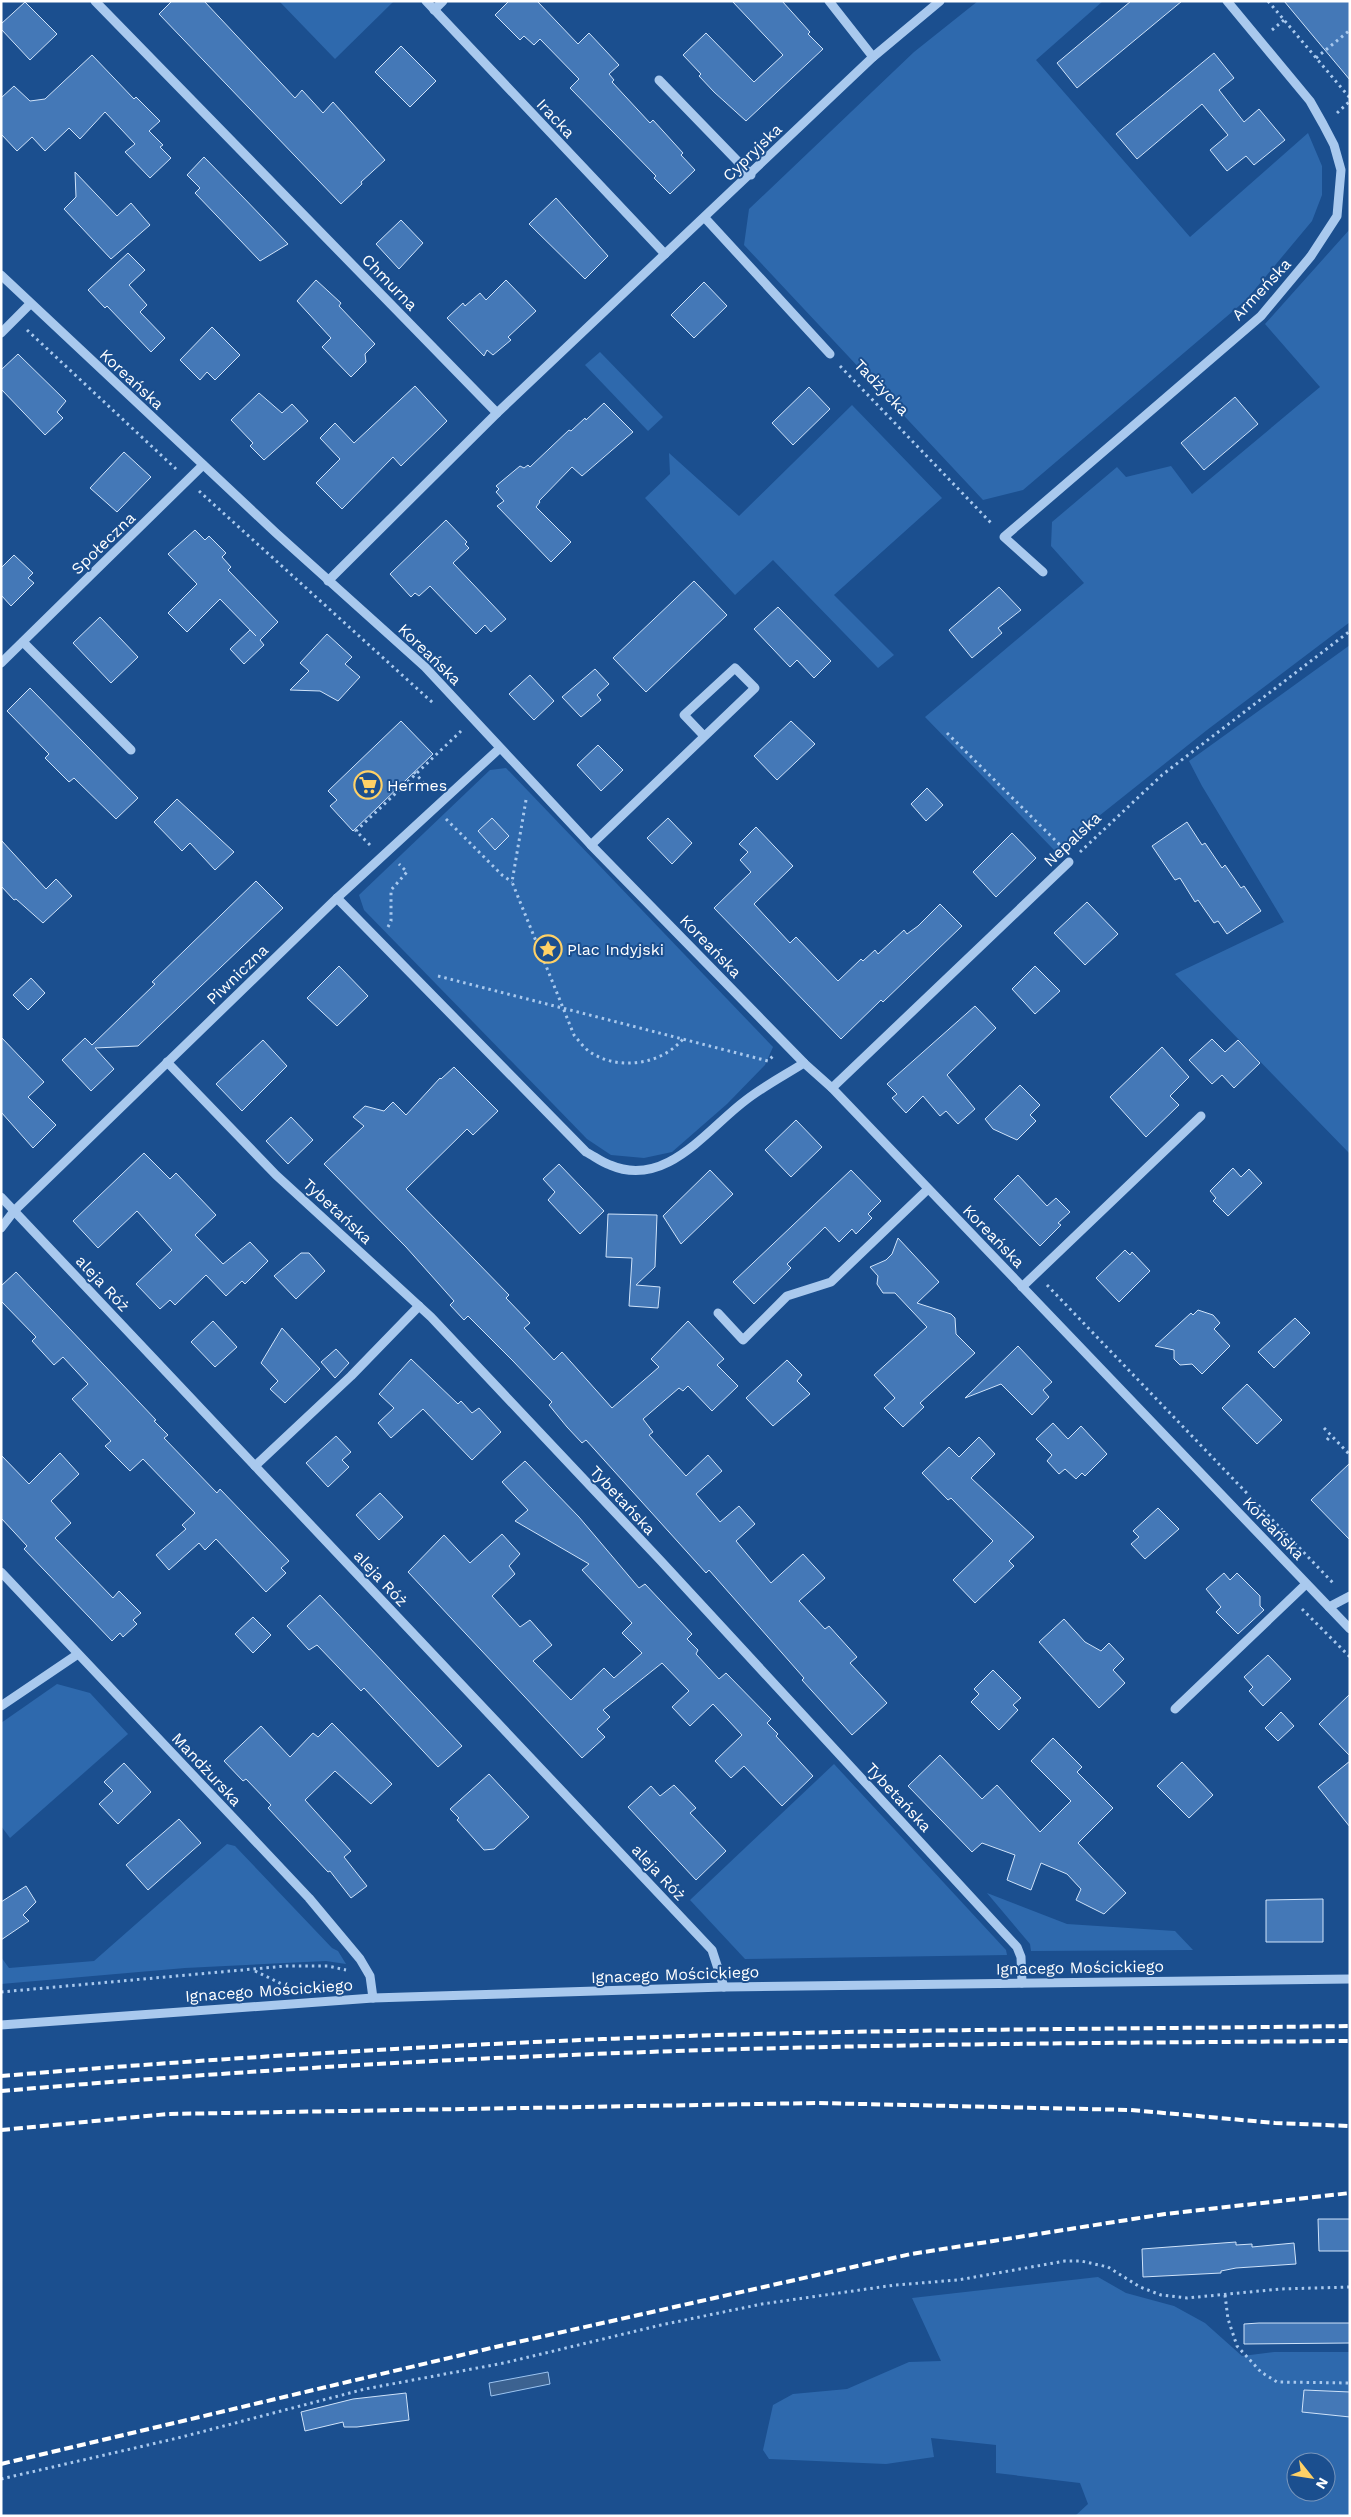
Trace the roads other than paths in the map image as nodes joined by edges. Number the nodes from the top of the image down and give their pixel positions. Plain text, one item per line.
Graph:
1 (94, 1) edge
2 (426, 1) edge
3 (443, 1) edge
4 (829, 1) edge
5 (940, 1) edge
6 (1227, 1) edge
7 (434, 10) junction
8 (873, 57) junction
9 (659, 80) dead end
10 (750, 175) junction
11 (705, 218) junction
12 (665, 254) junction
13 (1, 275) edge
14 (30, 304) junction
15 (1, 333) edge
16 (830, 354) road end
17 (497, 413) junction
18 (203, 466) junction
19 (1043, 572) dead end
20 (328, 580) junction
21 (23, 642) junction
22 (1, 663) edge
23 (704, 736) junction
24 (500, 748) junction
25 (131, 750) dead end
26 (591, 845) junction
27 (1071, 860) road end
28 (337, 898) junction
29 (167, 1062) junction
30 (804, 1063) junction
31 (832, 1088) junction
32 (1201, 1116) dead end
33 (928, 1189) junction
34 (1, 1197) edge
35 (14, 1211) junction
36 (1, 1228) edge
37 (1022, 1287) junction
38 (419, 1306) junction
39 (718, 1313) dead end
40 (255, 1466) junction
41 (1, 1572) edge
42 (1306, 1584) junction
43 (1349, 1597) edge
44 (1329, 1607) junction
45 (1350, 1629) edge
46 (78, 1654) junction
47 (1, 1706) edge
48 (1176, 1708) dead end
49 (1350, 1979) edge
50 (1022, 1983) junction
51 (724, 1987) junction
52 (373, 1998) junction
53 (1, 2025) edge

1 - 17 street, Chmurna
2 - 7 street, Iracka
3 - 7 street
4 - 8 street
5 - 8 street, Cypryjska
6 - 19 street, Armeńska
7 - 12 street, Iracka
8 - 10 street, Cypryjska
9 - 10 street
10 - 11 street, Cypryjska
11 - 12 street, Cypryjska
11 - 16 street
12 - 17 street, Cypryjska
13 - 14 street, Koreańska
14 - 15 street
14 - 18 street, Koreańska
17 - 20 street
18 - 20 street, Koreańska
18 - 21 street, Społeczna
20 - 24 street, Koreańska
21 - 22 street, Społeczna
21 - 25 street
23 - 23 street
23 - 26 street
24 - 26 street, Koreańska
24 - 28 street, Piwniczna
26 - 30 street, Koreańska
27 - 31 street, Nepalska
28 - 29 street, Piwniczna
28 - 30 street
29 - 35 street, Piwniczna
29 - 38 street, Tybetańska
30 - 31 street, Koreańska
31 - 33 street, Koreańska
32 - 37 street
33 - 37 street, Koreańska
33 - 39 street
34 - 35 street, aleja Róż
35 - 36 street, Piwniczna
35 - 40 street, aleja Róż
37 - 42 street, Koreańska
38 - 40 street
38 - 50 street, Tybetańska
40 - 51 street, aleja Róż
41 - 46 street, Mandżurska
42 - 44 street, Koreańska
42 - 48 street
43 - 44 street
44 - 45 street, Koreańska
46 - 47 street
46 - 52 street, Mandżurska
49 - 50 street, Ignacego Mościckiego
50 - 51 street, Ignacego Mościckiego
51 - 52 street, Ignacego Mościckiego
52 - 53 street, Ignacego Mościckiego

